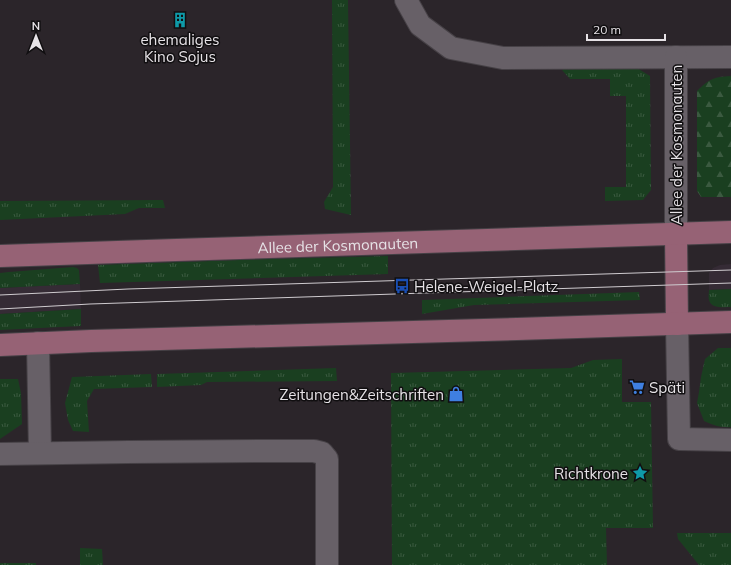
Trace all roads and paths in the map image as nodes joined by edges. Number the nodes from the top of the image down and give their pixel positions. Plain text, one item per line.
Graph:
1 (406, 0) edge
2 (676, 57) junction
3 (731, 57) edge
4 (731, 232) edge
5 (676, 234) junction
6 (0, 256) edge
7 (731, 322) edge
8 (677, 324) junction
9 (38, 343) junction
10 (0, 345) edge
11 (731, 440) edge
12 (40, 453) junction
13 (0, 454) edge
14 (327, 565) edge

1 - 2 street, Allee der Kosmonauten
2 - 3 street, Allee der Kosmonauten
2 - 5 street, Allee der Kosmonauten
4 - 5 main road, Allee der Kosmonauten
5 - 6 main road, Allee der Kosmonauten
5 - 8 main road, Allee der Kosmonauten
7 - 8 main road
8 - 9 main road
8 - 11 street, Allee der Kosmonauten
9 - 10 main road
9 - 12 street
12 - 13 street
12 - 14 street

